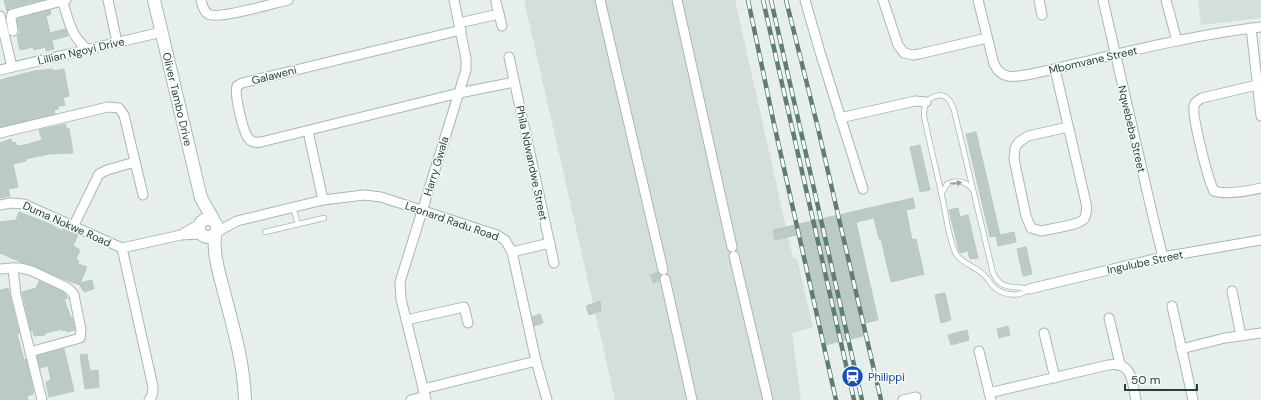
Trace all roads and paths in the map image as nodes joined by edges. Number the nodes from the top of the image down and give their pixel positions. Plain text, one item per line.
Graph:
1 (64, 0) edge
2 (108, 0) edge
3 (154, 0) edge
4 (201, 0) edge
5 (288, 0) edge
6 (454, 0) edge
7 (600, 0) edge
8 (677, 0) edge
9 (805, 0) edge
10 (884, 0) edge
11 (978, 0) edge
12 (1039, 0) edge
13 (1103, 0) edge
14 (1166, 0) edge
15 (496, 2) dead end
16 (499, 14) junction
17 (1042, 15) dead end
18 (0, 16) edge
19 (460, 26) junction
20 (502, 26) dead end
21 (1261, 27) edge
22 (1251, 28) junction
23 (13, 31) dead end
24 (162, 32) junction
25 (987, 38) junction
26 (1177, 41) junction
27 (117, 42) junction
28 (87, 49) junction
29 (1115, 55) junction
30 (509, 57) dead end
31 (12, 67) junction
32 (1055, 69) junction
33 (0, 70) edge
34 (514, 82) junction
35 (1257, 85) junction
36 (459, 93) junction
37 (926, 102) junction
38 (1261, 116) edge
39 (840, 118) junction
40 (1068, 127) junction
41 (308, 131) junction
42 (0, 133) edge
43 (135, 162) junction
44 (1261, 188) edge
45 (863, 189) dead end
46 (974, 191) junction
47 (942, 194) junction
48 (142, 195) dead end
49 (323, 200) junction
50 (0, 205) edge
51 (294, 207) junction
52 (422, 211) junction
53 (324, 218) dead end
54 (298, 224) junction
55 (74, 225) junction
56 (208, 228) junction
57 (266, 232) dead end
58 (181, 235) joint
59 (1261, 240) edge
60 (550, 243) junction
61 (732, 247) dead end
62 (122, 248) junction
63 (512, 252) junction
64 (734, 256) dead end
65 (1163, 257) junction
66 (554, 263) dead end
67 (13, 268) junction
68 (0, 269) edge
69 (1029, 289) junction
70 (1232, 291) dead end
71 (1172, 306) dead end
72 (1109, 318) dead end
73 (406, 320) junction
74 (468, 323) dead end
75 (1044, 333) dead end
76 (1261, 333) edge
77 (1241, 336) junction
78 (1181, 349) junction
79 (979, 351) dead end
80 (30, 352) junction
81 (536, 361) junction
82 (1120, 364) junction
83 (1055, 378) junction
84 (425, 395) edge
85 (990, 396) edge
86 (916, 397) dead end
87 (42, 400) edge
88 (149, 400) edge
89 (245, 400) edge
90 (411, 400) edge
91 (547, 400) edge
92 (692, 400) edge
93 (768, 400) edge
94 (903, 400) edge
95 (1136, 400) edge
96 (1193, 400) edge

1 - 23 street
1 - 28 street
2 - 27 street
3 - 24 street, Oliver Tambo Drive
4 - 5 street
6 - 19 street, Harry Gwala
7 - 92 street
8 - 61 street
9 - 39 street
10 - 25 street
11 - 25 street, Mbomvane Street
12 - 17 street
13 - 29 street, Nqwebeba Street
14 - 26 street
15 - 16 street
16 - 19 street
16 - 20 street
18 - 31 street
19 - 36 street, Harry Gwala
19 - 41 street, Galaweni
21 - 22 street, Mbomvane Street
22 - 26 street, Mbomvane Street
22 - 35 street
24 - 27 street, Lillian Ngoyi Drive
24 - 56 street, Oliver Tambo Drive
25 - 32 street, Mbomvane Street
26 - 29 street, Mbomvane Street
27 - 28 street, Lillian Ngoyi Drive
28 - 31 street, Lillian Ngoyi Drive
29 - 32 street, Mbomvane Street
29 - 65 street, Nqwebeba Street
30 - 34 street, Phila Ndwandwe Street
31 - 33 street, Lillian Ngoyi Drive
32 - 40 street
34 - 36 street
34 - 60 street, Phila Ndwandwe Street
35 - 38 street
35 - 44 street
36 - 41 street, Galaweni
36 - 52 street, Harry Gwala
37 - 39 street
37 - 46 lane
37 - 47 lane
39 - 45 street
40 - 40 street
41 - 49 street
42 - 43 street
43 - 48 street
43 - 55 street
47 -> 46 lane
46 - 69 lane
47 - 69 lane
49 - 51 street, Leonard Radu Road
49 - 52 street, Leonard Radu Road
50 - 55 street, Duma Nokwe Road
51 - 54 lane
51 - 56 street, Leonard Radu Road
52 - 63 street, Leonard Radu Road
52 - 73 street, Harry Gwala
53 - 54 lane
54 - 57 lane
55 - 62 street, Duma Nokwe Road
56 - 58 street, Leonard Radu Road
56 - 89 street, Oliver Tambo Drive
58 - 62 street, Duma Nokwe Road
59 - 65 street, Ingulube Street
60 - 63 street
60 - 66 street, Phila Ndwandwe Street
62 - 88 street
63 - 81 street, Leonard Radu Road
64 - 93 street
65 - 69 street, Ingulube Street
67 - 68 street
67 - 80 street
67 - 80 street
70 - 77 street
71 - 78 street
72 - 82 street
73 - 74 street
73 - 84 street, Harry Gwala
75 - 83 street
76 - 77 street
77 - 78 street
78 - 96 street
79 - 85 street
80 - 87 street
81 - 84 street
81 - 91 street, Leonard Radu Road
82 - 83 street
82 - 95 street
83 - 85 street
84 - 90 street
86 - 94 street

